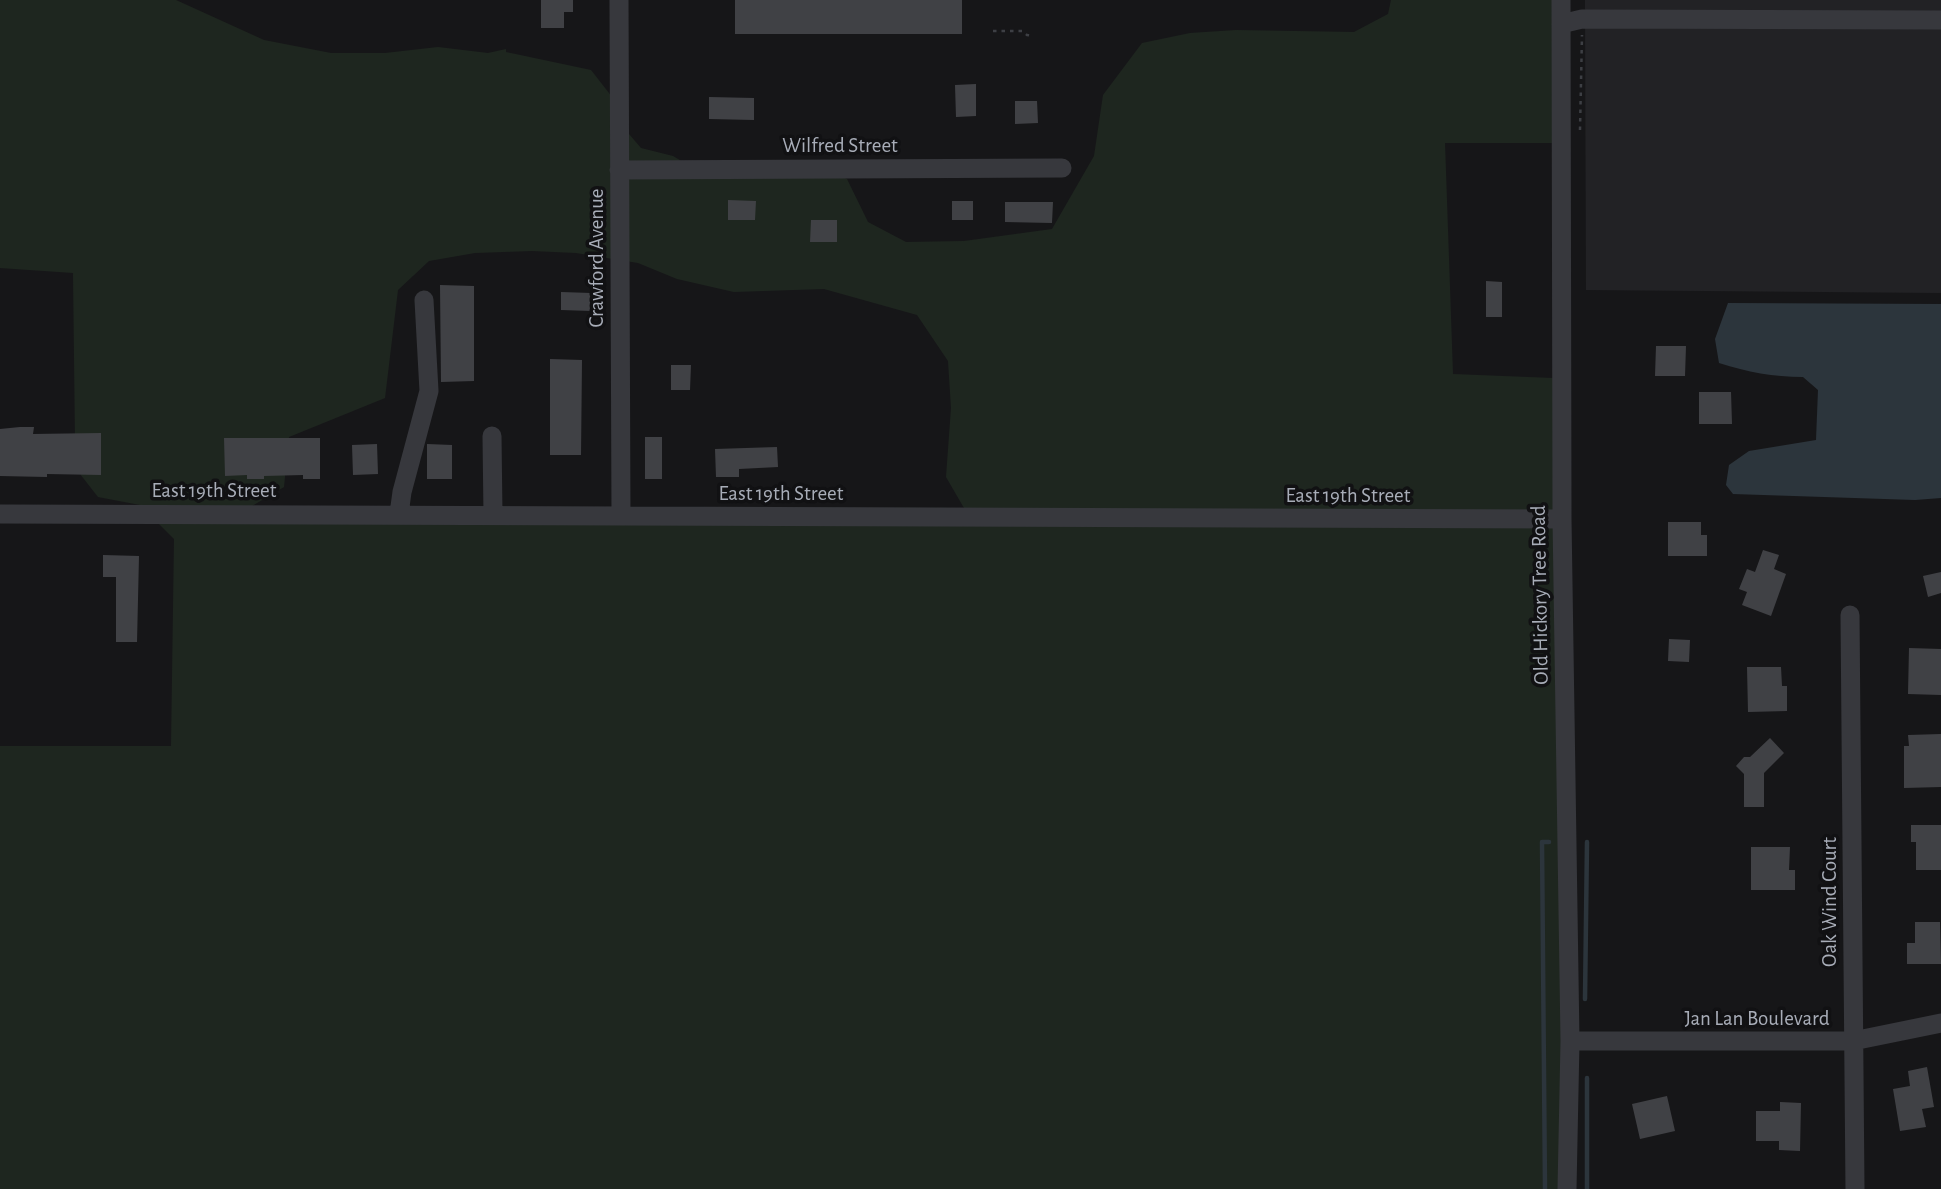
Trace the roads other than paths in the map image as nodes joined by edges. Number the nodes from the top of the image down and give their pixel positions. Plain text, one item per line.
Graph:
1 (619, 0) edge
2 (1561, 0) edge
3 (1941, 20) edge
4 (1561, 24) junction
5 (1062, 168) dead end
6 (619, 170) junction
7 (424, 300) dead end
8 (492, 436) dead end
9 (0, 514) edge
10 (399, 514) junction
11 (493, 515) junction
12 (621, 516) junction
13 (1562, 519) junction
14 (1850, 615) dead end
15 (1941, 1023) edge
16 (1570, 1041) junction
17 (1853, 1041) junction
18 (1567, 1189) edge
19 (1855, 1189) edge

1 - 6 street, Crawford Avenue
2 - 4 street, Old Hickory Tree Road
3 - 4 street
4 - 13 street, Old Hickory Tree Road
5 - 6 street, Wilfred Street
6 - 12 street, Crawford Avenue
7 - 10 street
8 - 11 street
9 - 10 street, East 19th Street
10 - 11 street, East 19th Street
11 - 12 street, East 19th Street
12 - 13 street, East 19th Street
13 - 16 street, Old Hickory Tree Road
14 - 17 street, Oak Wind Court
15 - 17 street, Jan Lan Boulevard
16 - 17 street, Jan Lan Boulevard
16 - 18 street, Old Hickory Tree Road
17 - 19 street, Oak Wind Court

